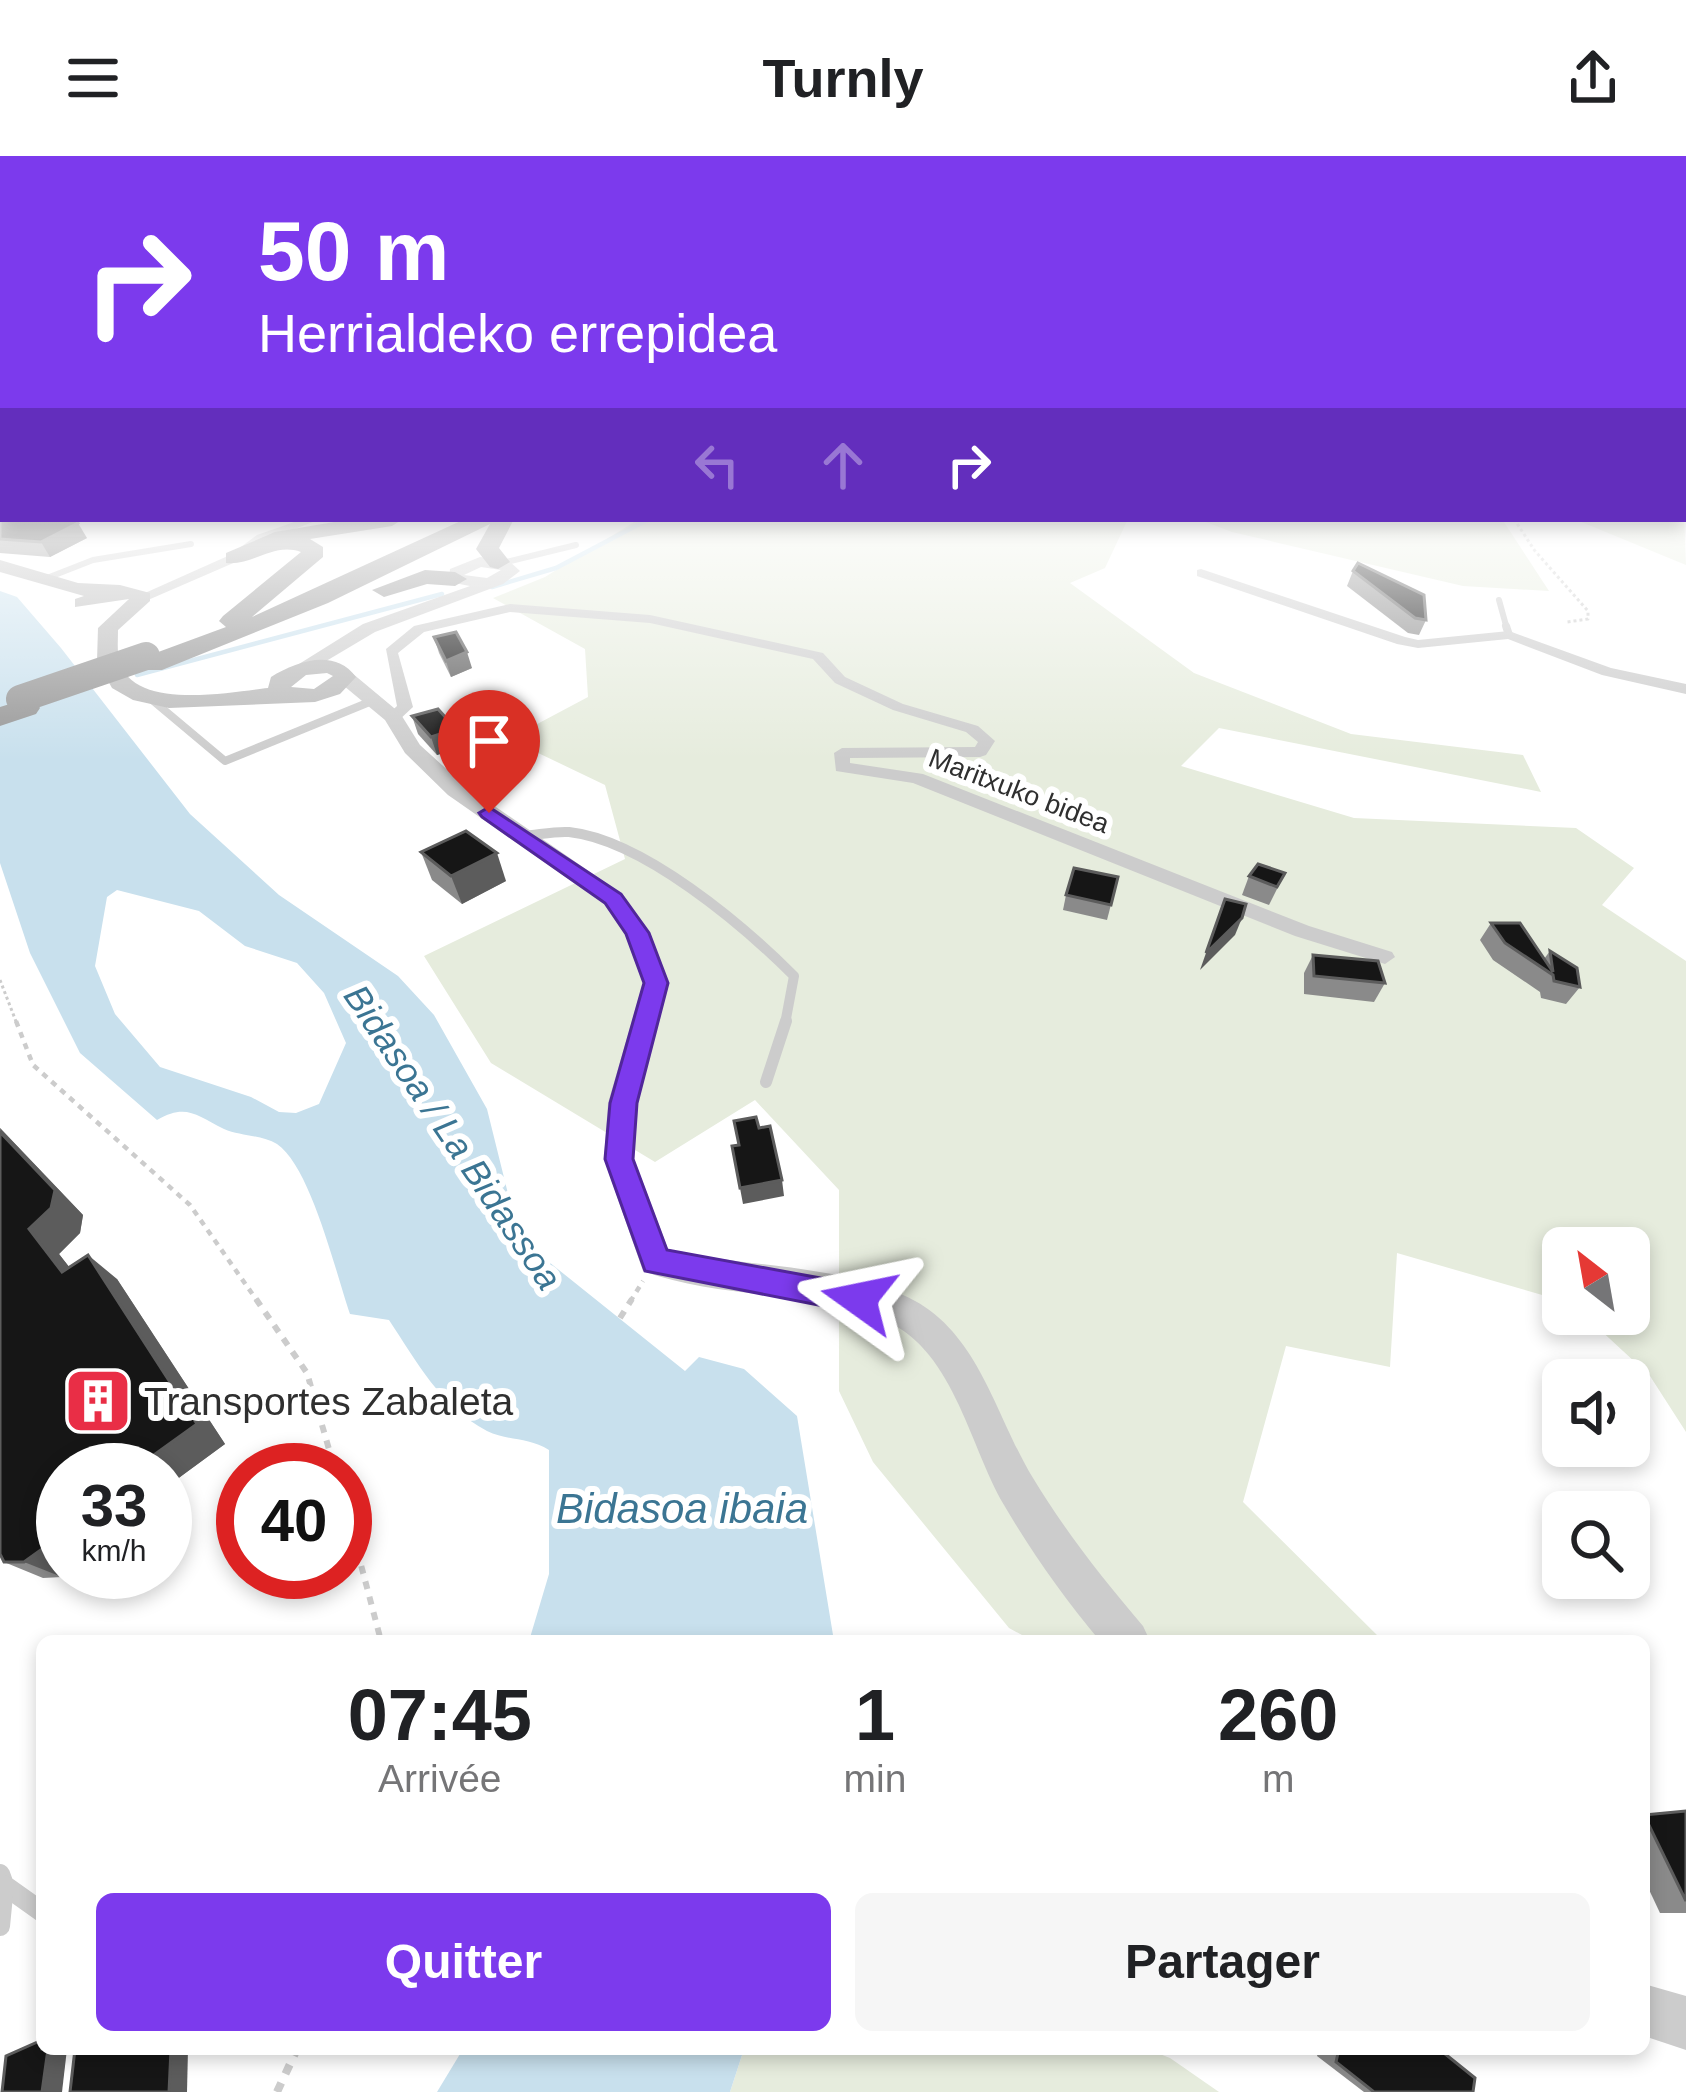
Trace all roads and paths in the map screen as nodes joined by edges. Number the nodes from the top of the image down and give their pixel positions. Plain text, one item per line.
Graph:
1 (49, 579) edge
2 (170, 579) edge
3 (170, 579) edge
4 (282, 579) edge
5 (308, 579) edge
6 (365, 579) edge
7 (415, 579) edge
8 (430, 579) edge
9 (486, 579) edge
10 (1220, 579) edge
11 (1560, 579) edge
12 (457, 580) joint
13 (125, 598) junction
14 (1499, 600) dead end
15 (443, 604) junction
16 (90, 609) junction
17 (1567, 622) dead end
18 (230, 623) junction
19 (261, 626) junction
20 (1509, 634) junction
21 (149, 660) junction
22 (337, 664) junction
23 (288, 682) junction
24 (1686, 689) edge
25 (320, 694) junction
26 (151, 699) junction
27 (378, 706) junction
28 (11, 708) edge
29 (522, 836) junction
30 (1385, 957) dead end
31 (0, 980) edge
32 (766, 1082) dead end
33 (656, 1261) junction
34 (620, 1318) dead end
35 (327, 1443) edge
36 (370, 1599) edge
37 (379, 1635) edge
38 (1123, 1635) edge
39 (2, 1880) edge
40 (36, 1907) edge
41 (0, 1925) edge
42 (1650, 2012) edge
43 (1686, 2023) edge
44 (294, 2055) edge
45 (277, 2092) edge

1 - 16 main road
2 - 13 street
3 - 13 street
4 - 18 highway
5 - 18 highway
6 - 19 highway
7 - 19 highway
8 - 12 highway
9 - 15 street
10 - 20 street
11 - 17 path
12 - 15 street
13 - 16 main road
13 - 16 main road
14 - 20 lane
15 - 22 street
16 - 26 main road
18 - 21 highway
19 - 21 highway
20 - 24 street
21 - 28 highway
22 - 23 main road
22 - 25 main road
22 - 27 street
23 - 25 main road
23 - 26 main road
25 - 27 street
26 - 27 lane
27 - 29 street
27 - 30 street, Maritxuko bidea
29 - 32 lane
29 - 33 street
31 - 35 path
33 - 34 path
33 - 38 street
36 - 37 path
39 - 40 lane
39 - 41 lane
42 - 43 street
44 - 45 path

